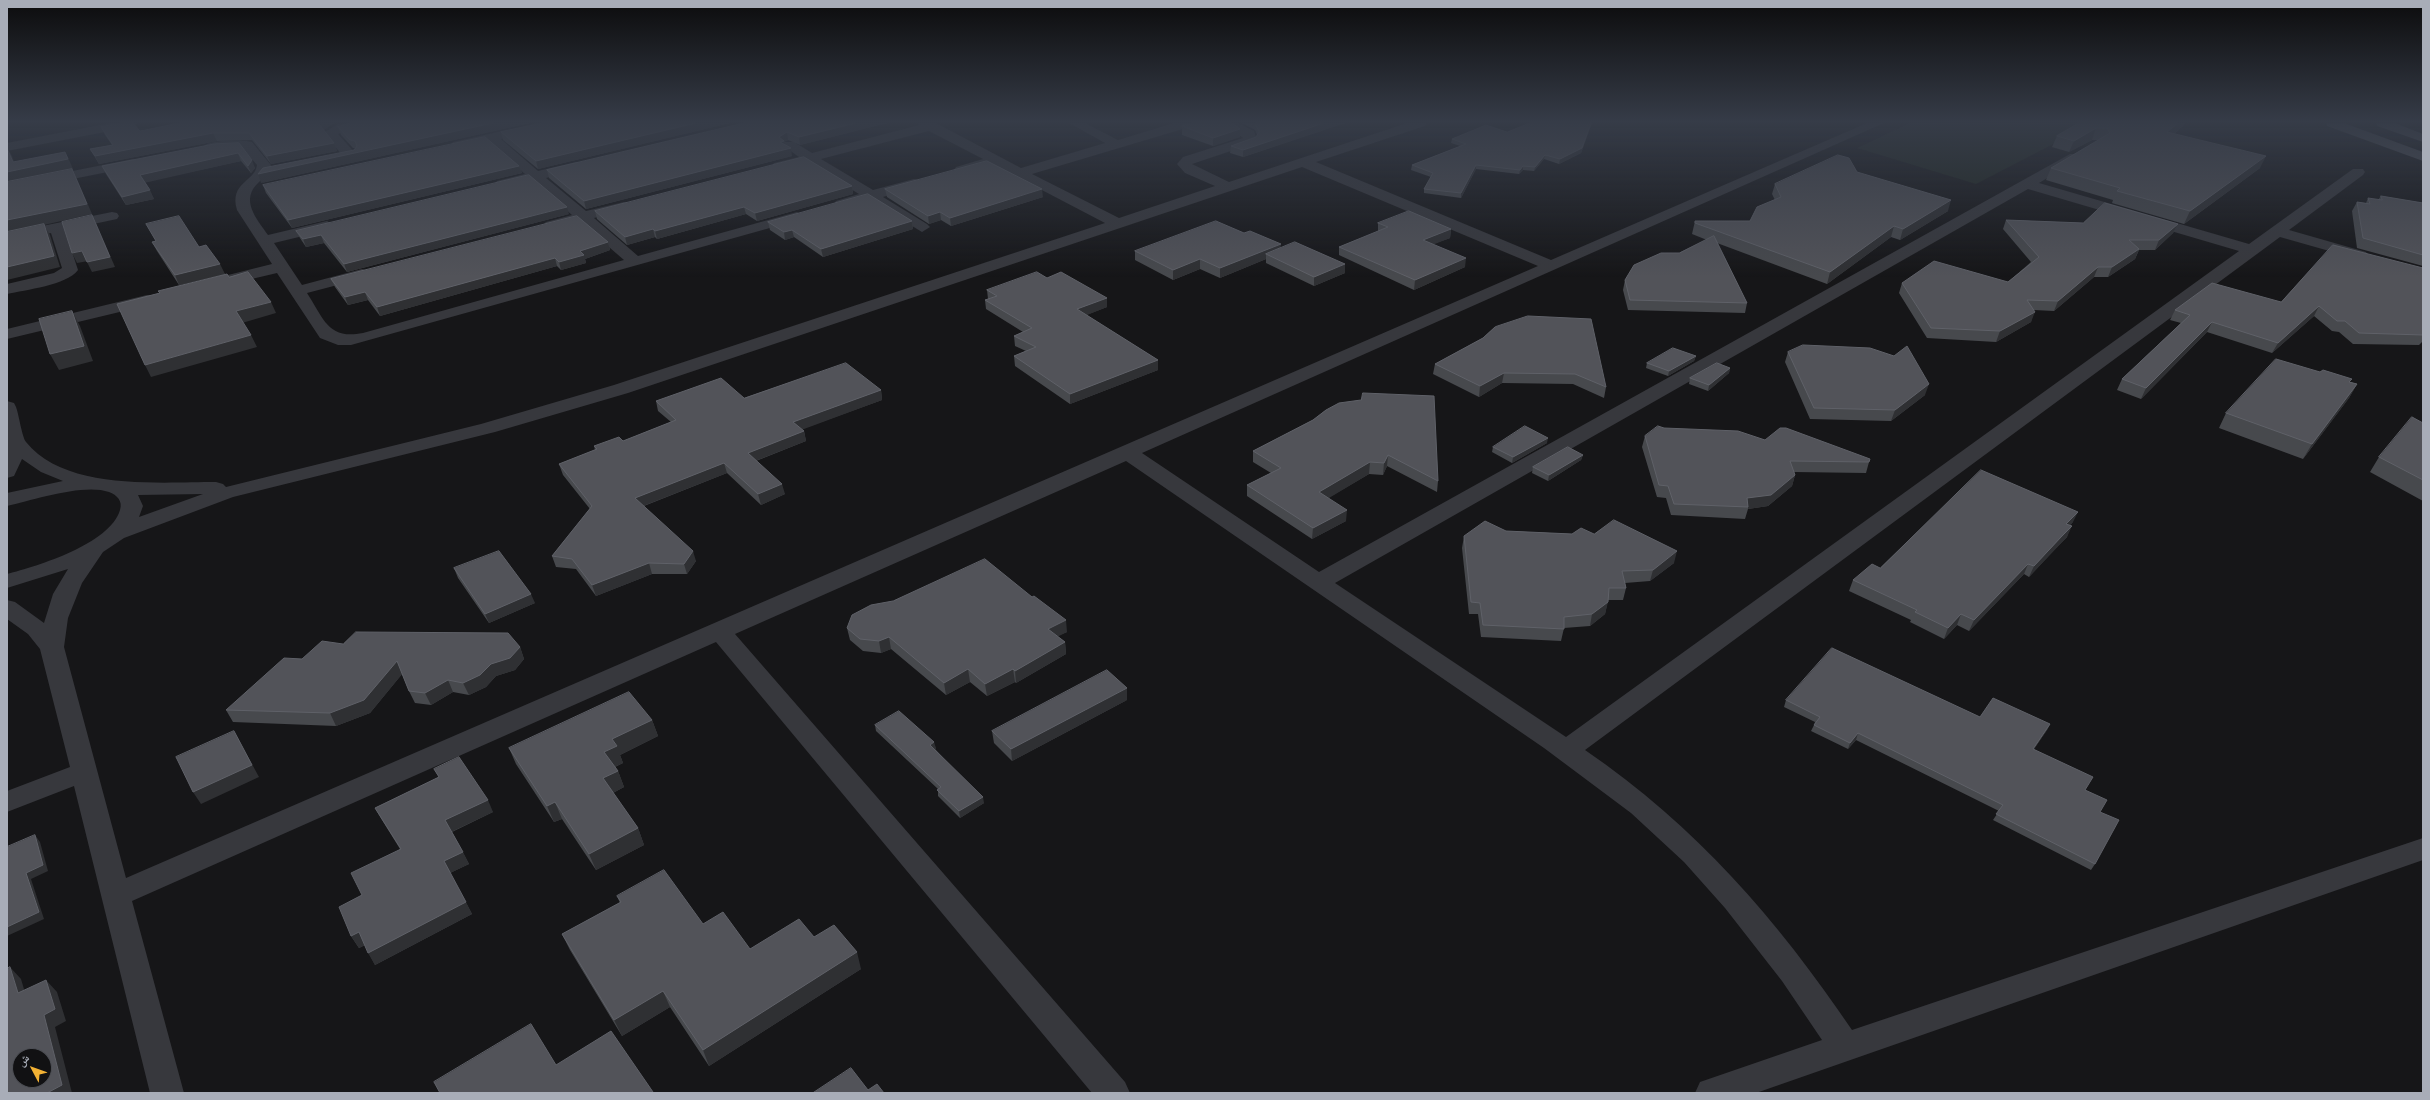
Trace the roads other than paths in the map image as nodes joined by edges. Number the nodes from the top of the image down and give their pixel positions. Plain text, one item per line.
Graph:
1 (74, 174) edge
2 (263, 174) edge
3 (542, 174) edge
4 (836, 174) edge
5 (1023, 174) edge
6 (1200, 174) edge
7 (1266, 174) edge
8 (1333, 174) edge
9 (1761, 174) edge
10 (2043, 174) edge
11 (2355, 174) edge
12 (536, 176) junction
13 (930, 179) edge
14 (2026, 184) junction
15 (267, 187) edge
16 (489, 187) edge
17 (1228, 187) junction
18 (7, 188) edge
19 (244, 192) junction
20 (871, 196) junction
21 (637, 203) edge
22 (826, 208) edge
23 (811, 213) edge
24 (112, 216) dead end
25 (585, 216) junction
26 (342, 222) edge
27 (1118, 224) junction
28 (922, 227) dead end
29 (57, 228) junction
30 (539, 228) edge
31 (2276, 231) junction
32 (7, 238) edge
33 (264, 241) junction
34 (2251, 250) junction
35 (2372, 258) edge
36 (636, 262) junction
37 (1552, 266) junction
38 (281, 267) junction
39 (372, 272) edge
40 (203, 286) edge
41 (7, 289) edge
42 (297, 292) junction
43 (164, 295) edge
44 (7, 334) edge
45 (7, 407) edge
46 (17, 444) junction
47 (1128, 452) junction
48 (7, 472) edge
49 (262, 483) junction
50 (97, 484) junction
51 (118, 489) junction
52 (7, 500) edge
53 (116, 532) junction
54 (94, 548) junction
55 (7, 581) edge
56 (1319, 582) junction
57 (7, 607) edge
58 (720, 631) junction
59 (52, 647) junction
60 (1565, 751) junction
61 (84, 772) junction
62 (7, 802) edge
63 (2423, 849) edge
64 (116, 895) junction
65 (1844, 1048) junction
66 (167, 1093) edge
67 (1113, 1093) edge
68 (1712, 1093) edge

1 - 18 street
2 - 19 street
3 - 12 street
4 - 20 street
5 - 27 street
6 - 17 street
7 - 17 street
8 - 37 street
9 - 37 street
10 - 14 street
11 - 31 street
12 - 16 street
12 - 25 street
13 - 20 street
14 - 34 street
14 - 56 street
15 - 19 street
17 - 27 street
19 - 33 street
20 - 22 street
20 - 28 street
21 - 25 street
23 - 36 street
24 - 29 street
25 - 30 street
25 - 36 street
26 - 33 street
27 - 49 street
29 - 32 street
29 - 41 street
31 - 34 street
31 - 35 street
33 - 38 street
34 - 60 street
36 - 42 street
37 - 47 street
38 - 40 street
38 - 42 street
39 - 42 street
43 - 44 street
45 - 46 street
46 - 48 street
46 - 50 street
47 - 56 street
47 - 58 street
49 - 51 street
49 - 53 street
50 - 51 street
50 - 52 street
51 - 53 street
53 - 54 street
54 - 55 street
54 - 59 street
56 - 60 street
57 - 59 street
58 - 64 street
58 - 67 street
59 - 61 street
60 - 65 street
61 - 62 street
61 - 64 street
63 - 65 street
64 - 66 street
65 - 68 street

